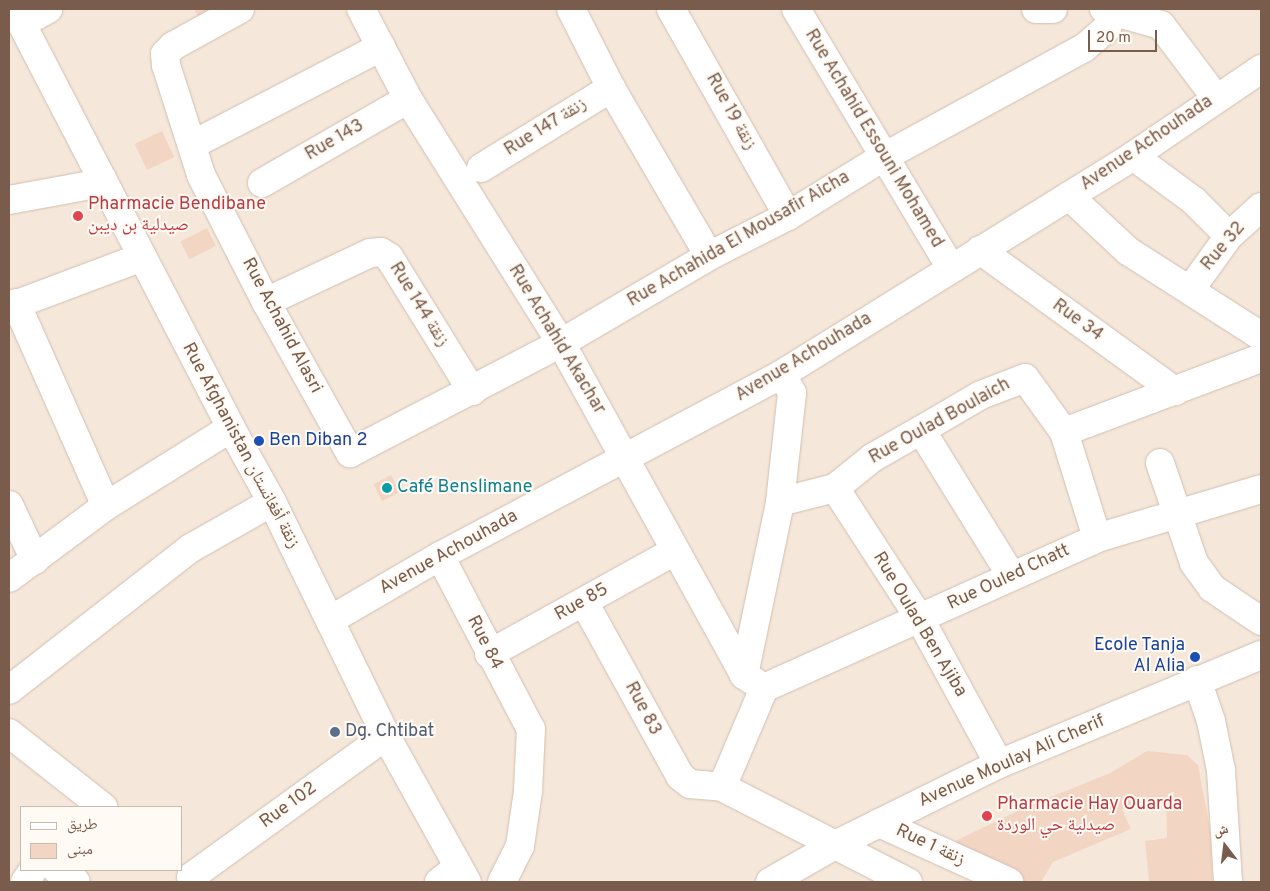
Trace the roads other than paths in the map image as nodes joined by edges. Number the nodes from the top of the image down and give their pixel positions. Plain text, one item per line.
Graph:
1 (48, 9) edge
2 (240, 9) edge
3 (361, 9) edge
4 (571, 9) edge
5 (671, 9) edge
6 (796, 9) edge
7 (1108, 10) edge
8 (18, 16) edge
9 (381, 47) junction
10 (1261, 69) edge
11 (611, 88) junction
12 (1216, 98) junction
13 (408, 99) junction
14 (192, 144) junction
15 (1133, 156) junction
16 (882, 158) junction
17 (482, 168) dead end
18 (103, 179) junction
19 (262, 183) dead end
20 (1069, 196) junction
21 (9, 200) edge
22 (788, 216) junction
23 (1249, 224) edge
24 (980, 250) junction
25 (709, 256) junction
26 (142, 257) junction
27 (951, 268) junction
28 (1190, 290) junction
29 (266, 302) junction
30 (12, 305) edge
31 (1261, 336) edge
32 (561, 343) junction
33 (1261, 358) edge
34 (782, 374) junction
35 (1175, 391) junction
36 (472, 392) junction
37 (231, 428) junction
38 (921, 430) junction
39 (1064, 432) junction
40 (350, 453) joint
41 (625, 457) junction
42 (1160, 463) dead end
43 (835, 488) junction
44 (1261, 488) edge
45 (272, 502) junction
46 (780, 502) junction
47 (9, 505) edge
48 (106, 506) junction
49 (1180, 516) junction
50 (1097, 538) junction
51 (675, 551) junction
52 (440, 556) junction
53 (35, 560) junction
54 (1010, 575) junction
55 (9, 578) edge
56 (584, 602) junction
57 (920, 619) junction
58 (330, 620) junction
59 (1261, 621) edge
60 (489, 654) junction
61 (1261, 655) edge
62 (1198, 680) junction
63 (754, 681) junction
64 (9, 690) edge
65 (9, 733) edge
66 (386, 736) junction
67 (1000, 764) junction
68 (722, 787) junction
69 (86, 802) edge
70 (879, 823) junction
71 (833, 846) junction
72 (32, 871) edge
73 (58, 871) edge
74 (190, 876) edge
75 (455, 877) edge
76 (25, 882) edge
77 (76, 882) edge
78 (502, 882) edge
79 (770, 882) edge
80 (908, 882) edge
81 (1009, 882) edge
82 (1228, 882) edge

1 - 8 street
2 - 14 street, Rue Achahid Alasri
3 - 9 street, Rue Achahid Akachar
4 - 11 street
5 - 22 street, Rue 19 زنقة
6 - 16 street, Rue Achahid Essouni Mohamed
7 - 12 street, Rue Achahida El Mousafir Aicha
7 - 16 street, Rue Achahida El Mousafir Aicha
8 - 18 street, Rue Afghanistan زنقة أفغانستان
9 - 13 street, Rue Achahid Akachar
9 - 14 street
10 - 12 street, Avenue Achouhada
11 - 17 street, Rue 147 زنقة
11 - 25 street
12 - 15 street, Avenue Achouhada
13 - 19 street, Rue 143
13 - 32 street, Rue Achahid Akachar
14 - 29 street, Rue Achahid Alasri
15 - 20 street, Avenue Achouhada
15 - 23 street
16 - 22 street, Rue Achahida El Mousafir Aicha
16 - 27 street, Rue Achahid Essouni Mohamed
18 - 21 street
18 - 26 street, Rue Afghanistan زنقة أفغانستان
20 - 24 street, Avenue Achouhada
20 - 28 street
22 - 25 street, Rue Achahida El Mousafir Aicha
23 - 28 street, Rue 32
24 - 27 street, Avenue Achouhada
24 - 35 street, Rue 34
25 - 32 street, Rue Achahida El Mousafir Aicha
26 - 30 street
26 - 37 street, Rue Afghanistan زنقة أفغانستان
27 - 34 street, Avenue Achouhada
28 - 31 street
29 - 36 street, Rue 144 زنقة
29 - 40 street, Rue Achahid Alasri
30 - 48 street
32 - 36 street, Rue Achahida El Mousafir Aicha
32 - 41 street, Rue Achahid Akachar
33 - 35 street
34 - 41 street, Avenue Achouhada
34 - 46 street
35 - 39 street
36 - 40 street, Rue Achahida El Mousafir Aicha
37 - 45 street, Rue Afghanistan زنقة أفغانستان
37 - 48 street
38 - 39 street, Rue Oulad Boulaich
38 - 43 street, Rue Oulad Boulaich
38 - 54 street
39 - 50 street, Rue Oulad Boulaich
41 - 51 street, Rue Achahid Akachar
41 - 52 street, Avenue Achouhada
42 - 49 street
43 - 46 street
43 - 57 street, Rue Oulad Ben Ajiba
44 - 49 street, Rue Ouled Chatt
45 - 58 street, Rue Afghanistan زنقة أفغانستان
45 - 64 street
46 - 63 street
47 - 53 street
48 - 53 street
49 - 50 street, Rue Ouled Chatt
49 - 59 street
50 - 54 street, Rue Ouled Chatt
51 - 56 street, Rue 85
51 - 63 street, Rue Achahid Akachar
52 - 58 street, Avenue Achouhada
52 - 60 street, Rue 84
53 - 55 street
54 - 57 street, Rue Ouled Chatt
56 - 60 street, Rue 85
56 - 68 street, Rue 83
57 - 63 street, Rue Ouled Chatt
57 - 67 street, Rue Oulad Ben Ajiba
58 - 66 street, Rue Afghanistan زنقة أفغانستان
60 - 78 street, Rue 84
61 - 62 street, Avenue Moulay Ali Cherif
62 - 67 street, Avenue Moulay Ali Cherif
62 - 82 street
63 - 68 street
65 - 69 street
66 - 74 street, Rue 102
66 - 75 street, Rue Afghanistan زنقة أفغانستان
67 - 70 street, Avenue Moulay Ali Cherif
68 - 71 street
70 - 71 street, Avenue Moulay Ali Cherif
70 - 81 street, Rue 1 زنقة
71 - 79 street, Avenue Moulay Ali Cherif
71 - 80 street
72 - 76 street
73 - 77 street

